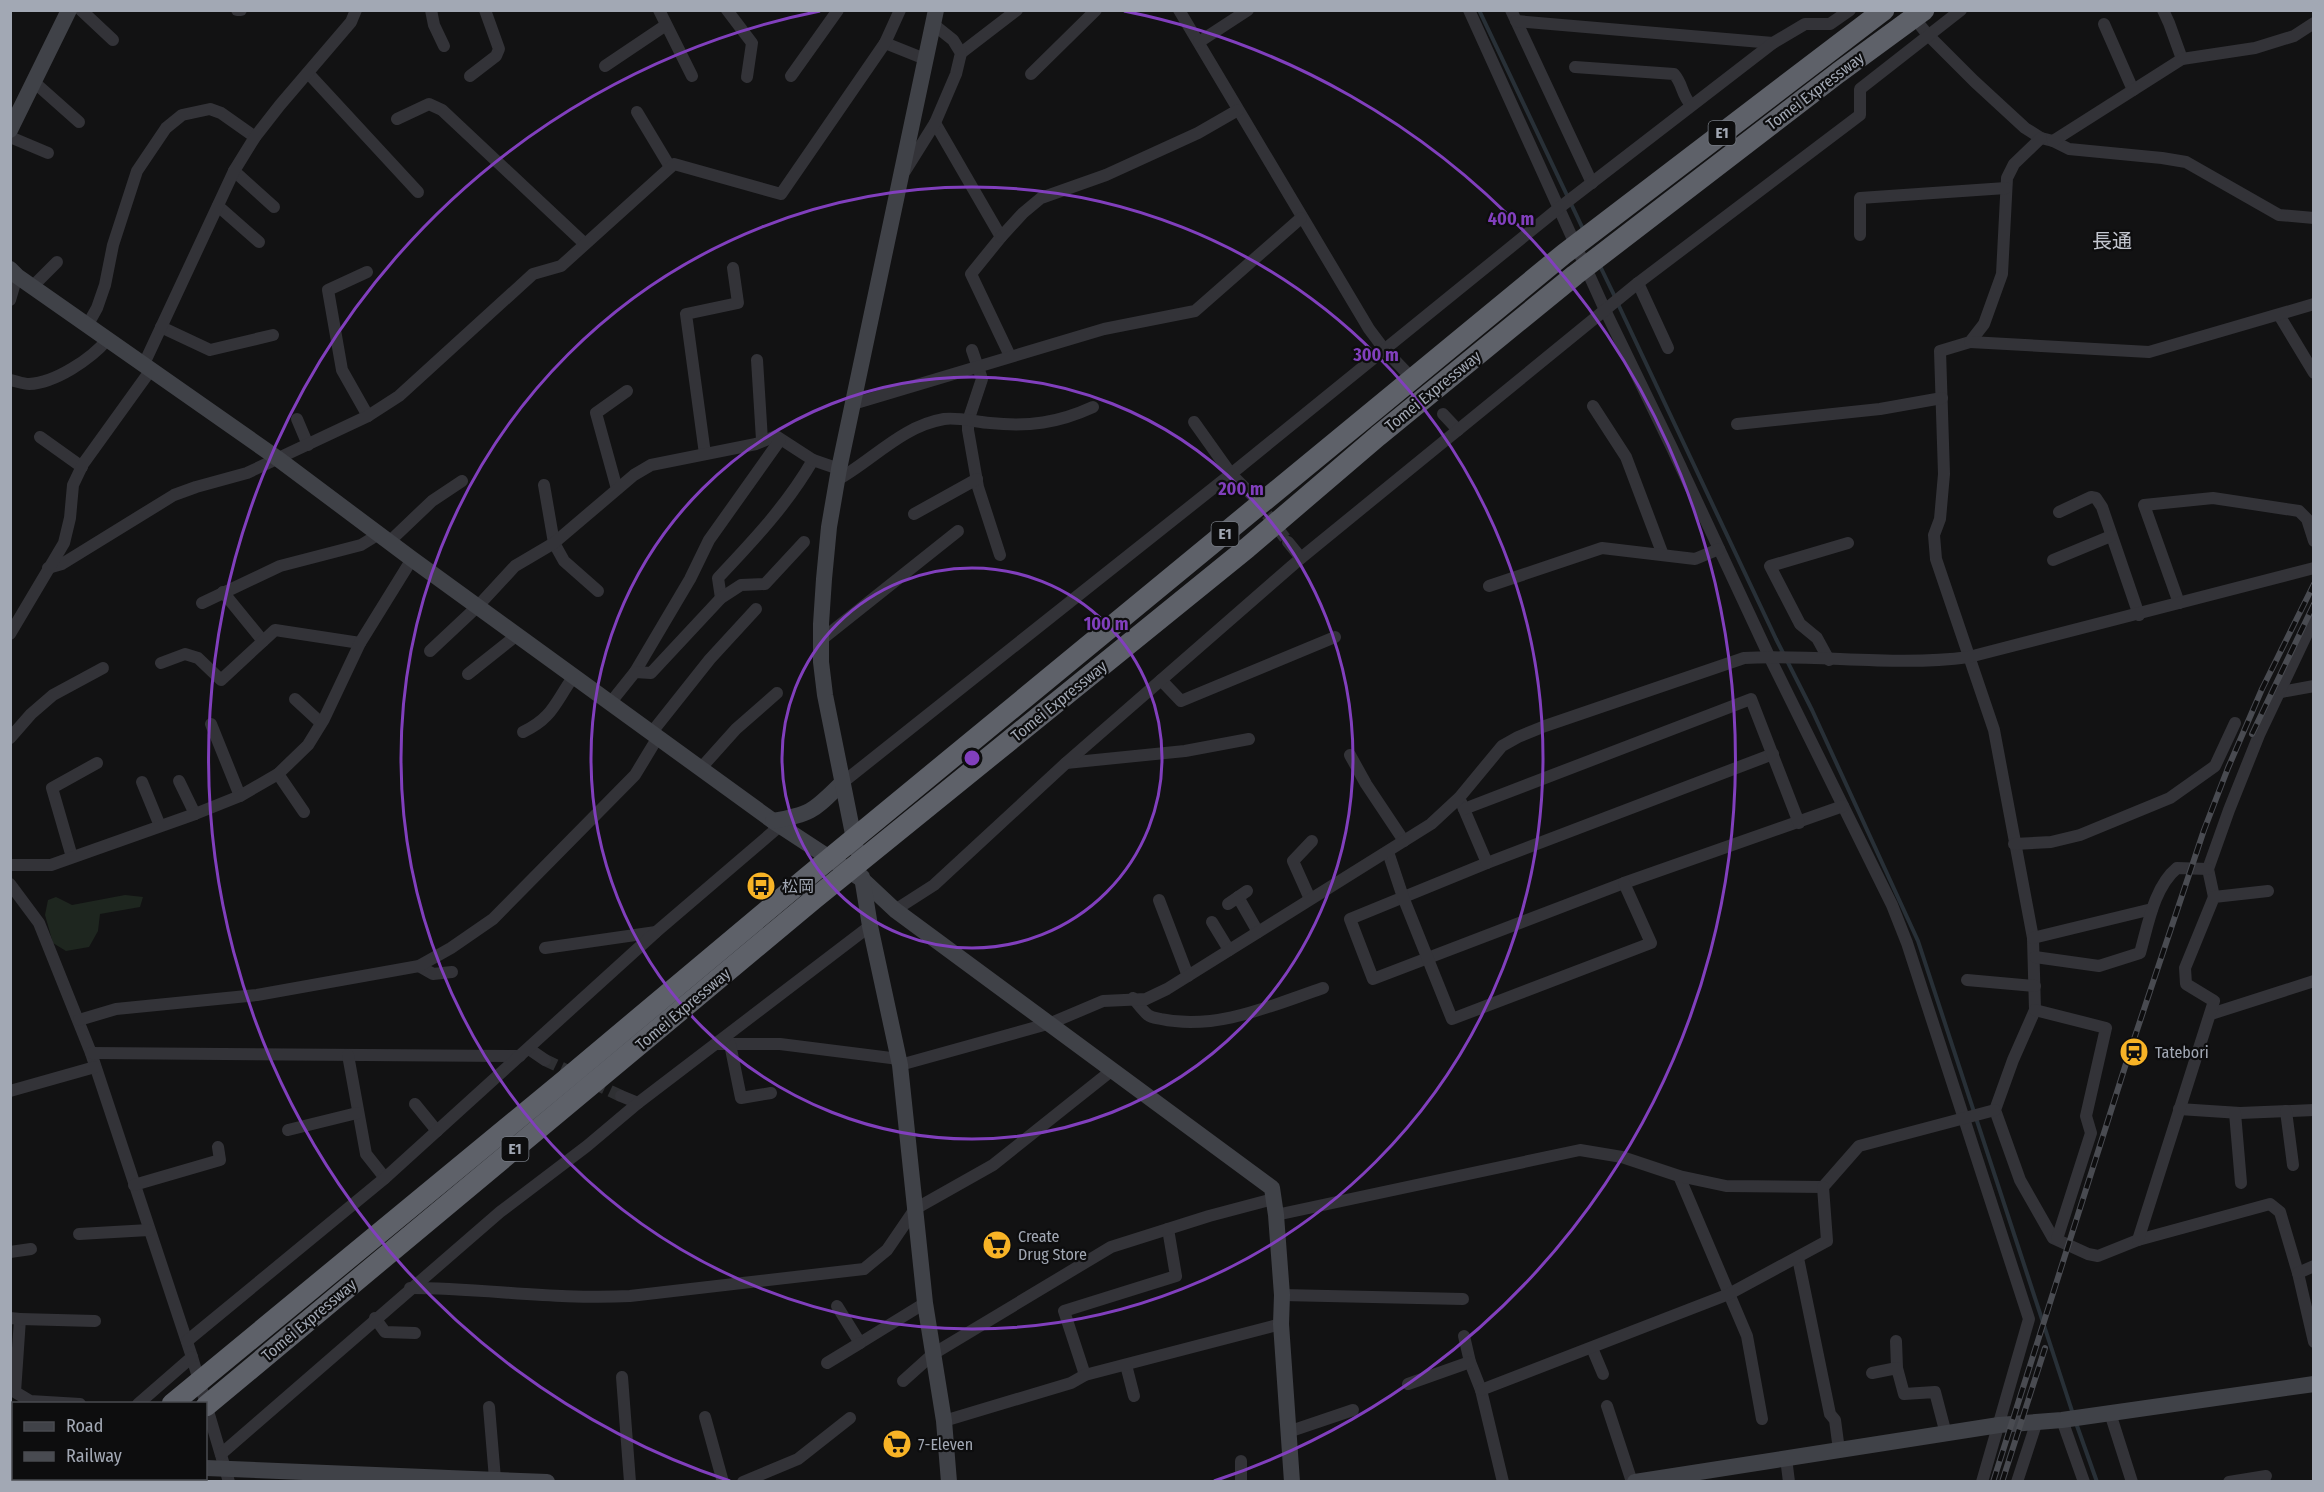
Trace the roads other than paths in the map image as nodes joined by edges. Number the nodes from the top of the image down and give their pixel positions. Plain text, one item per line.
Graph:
1 (69, 10) edge
2 (81, 10) edge
3 (356, 10) edge
4 (431, 10) edge
5 (485, 10) edge
6 (659, 10) edge
7 (727, 10) edge
8 (838, 10) edge
9 (900, 10) edge
10 (1017, 10) edge
11 (1096, 10) edge
12 (1179, 10) edge
13 (1248, 10) edge
14 (1469, 10) edge
15 (1850, 10) edge
16 (1884, 10) edge
17 (1908, 10) edge
18 (1924, 10) edge
19 (1961, 10) edge
20 (2163, 10) edge
21 (1514, 16) edge
22 (934, 17) edge
23 (2313, 23) edge
24 (2104, 24) dead end
25 (666, 25) junction
26 (1928, 35) junction
27 (113, 40) dead end
28 (1199, 42) junction
29 (885, 43) junction
30 (1773, 43) junction
31 (444, 46) dead end
32 (962, 53) junction
33 (925, 59) junction
34 (2182, 59) junction
35 (605, 66) dead end
36 (1575, 67) dead end
37 (308, 74) junction
38 (1031, 74) dead end
39 (470, 76) dead end
40 (692, 76) dead end
41 (791, 76) dead end
42 (747, 77) dead end
43 (34, 82) junction
44 (2133, 90) junction
45 (1691, 105) junction
46 (1238, 110) junction
47 (636, 112) dead end
48 (397, 119) dead end
49 (79, 122) dead end
50 (935, 123) junction
51 (10, 130) edge
52 (10, 137) edge
53 (255, 137) junction
54 (2047, 140) junction
55 (48, 153) dead end
56 (670, 167) junction
57 (234, 171) junction
58 (900, 178) junction
59 (1592, 183) junction
60 (2006, 188) junction
61 (418, 192) dead end
62 (218, 206) junction
63 (274, 207) dead end
64 (1559, 208) junction
65 (1301, 218) junction
66 (2313, 218) edge
67 (1860, 235) dead end
68 (1000, 237) junction
69 (259, 242) dead end
70 (585, 244) junction
71 (57, 262) dead end
72 (733, 268) dead end
73 (367, 272) dead end
74 (14, 273) edge
75 (1638, 283) junction
76 (32, 287) junction
77 (10, 300) edge
78 (2313, 304) edge
79 (1605, 310) junction
80 (2279, 315) junction
81 (87, 326) junction
82 (161, 327) junction
83 (273, 335) dead end
84 (107, 340) junction
85 (1970, 342) junction
86 (1668, 348) dead end
87 (1384, 349) junction
88 (972, 350) dead end
89 (1010, 356) junction
90 (757, 360) dead end
91 (978, 365) junction
92 (147, 369) junction
93 (1406, 372) dead end
94 (2313, 373) edge
95 (10, 380) edge
96 (627, 391) dead end
97 (1942, 398) junction
98 (853, 404) junction
99 (1593, 406) dead end
100 (1093, 407) dead end
101 (1443, 414) dead end
102 (368, 416) junction
103 (297, 419) dead end
104 (968, 421) junction
105 (1194, 422) dead end
106 (1737, 424) dead end
107 (1458, 430) junction
108 (40, 437) dead end
109 (762, 440) junction
110 (780, 440) junction
111 (308, 445) junction
112 (705, 454) junction
113 (277, 458) junction
114 (813, 460) junction
115 (82, 467) junction
116 (1231, 474) junction
117 (838, 475) junction
118 (976, 479) junction
119 (462, 481) dead end
120 (544, 485) dead end
121 (617, 489) junction
122 (1255, 498) tunnel mouth
123 (2059, 512) dead end
124 (914, 514) dead end
125 (958, 531) dead end
126 (2111, 536) junction
127 (384, 538) junction
128 (2313, 541) edge
129 (804, 542) dead end
130 (1288, 542) tunnel mouth
131 (554, 543) junction
132 (1848, 543) dead end
133 (1719, 549) junction
134 (1000, 555) dead end
135 (1663, 555) junction
136 (1300, 558) junction
137 (412, 559) junction
138 (2053, 560) dead end
139 (48, 568) junction
140 (2313, 568) edge
141 (1489, 586) dead end
142 (598, 591) dead end
143 (223, 592) junction
144 (721, 598) junction
145 (202, 603) dead end
146 (2179, 603) junction
147 (478, 606) junction
148 (756, 609) dead end
149 (2139, 615) junction
150 (2313, 619) edge
151 (10, 634) edge
152 (517, 635) junction
153 (1335, 637) dead end
154 (821, 640) junction
155 (263, 641) junction
156 (360, 643) junction
157 (430, 651) dead end
158 (1768, 656) junction
159 (1970, 657) junction
160 (1829, 660) junction
161 (161, 663) dead end
162 (103, 668) dead end
163 (635, 672) junction
164 (468, 674) dead end
165 (574, 676) junction
166 (1161, 680) junction
167 (2313, 686) edge
168 (2281, 692) junction
169 (777, 693) dead end
170 (295, 699) dead end
171 (610, 702) junction
172 (321, 723) junction
173 (2235, 723) dead end
174 (211, 724) dead end
175 (523, 732) dead end
176 (655, 734) junction
177 (10, 738) edge
178 (1249, 739) dead end
179 (1773, 754) junction
180 (1350, 755) dead end
181 (97, 763) dead end
182 (1066, 764) junction
183 (701, 768) junction
184 (278, 774) junction
185 (179, 781) dead end
186 (142, 782) dead end
187 (842, 783) junction
188 (240, 796) junction
189 (1462, 803) junction
190 (1843, 806) junction
191 (304, 812) dead end
192 (195, 814) junction
193 (777, 823) junction
194 (1799, 823) junction
195 (160, 826) junction
196 (1312, 841) dead end
197 (1404, 841) junction
198 (2014, 844) junction
199 (1388, 852) junction
200 (72, 857) junction
201 (1487, 863) junction
202 (10, 865) edge
203 (2208, 869) junction
204 (863, 880) junction
205 (1624, 883) junction
206 (13, 890) edge
207 (2268, 891) dead end
208 (1238, 897) dead end
209 (1403, 897) junction
210 (2214, 897) junction
211 (1310, 899) junction
212 (1159, 900) dead end
213 (2152, 909) junction
214 (895, 910) junction
215 (1212, 922) dead end
216 (870, 926) junction
217 (656, 932) junction
218 (1258, 932) junction
219 (2033, 938) junction
220 (545, 948) dead end
221 (1229, 950) junction
222 (1428, 957) junction
223 (2035, 957) junction
224 (419, 966) junction
225 (452, 972) dead end
226 (1188, 976) junction
227 (1967, 980) dead end
228 (2313, 981) edge
229 (2035, 986) junction
230 (1323, 988) dead end
231 (1133, 998) junction
232 (2035, 1010) junction
233 (2211, 1014) junction
234 (79, 1020) junction
235 (1051, 1023) junction
236 (717, 1044) junction
237 (730, 1044) junction
238 (525, 1052) junction
239 (91, 1053) junction
240 (348, 1056) junction
241 (545, 1059) tunnel mouth
242 (899, 1062) junction
243 (94, 1067) junction
244 (1111, 1071) junction
245 (10, 1091) edge
246 (771, 1094) dead end
247 (621, 1096) tunnel mouth
248 (638, 1103) junction
249 (415, 1104) dead end
250 (2179, 1109) junction
251 (1995, 1110) junction
252 (2313, 1110) edge
253 (2286, 1111) junction
254 (357, 1113) junction
255 (2235, 1113) junction
256 (1964, 1120) junction
257 (288, 1130) dead end
258 (437, 1131) junction
259 (218, 1147) dead end
260 (2293, 1165) dead end
261 (1679, 1176) junction
262 (385, 1178) junction
263 (2241, 1183) dead end
264 (134, 1185) junction
265 (1823, 1187) junction
266 (1275, 1207) junction
267 (915, 1209) junction
268 (1168, 1229) junction
269 (149, 1230) junction
270 (79, 1233) dead end
271 (2057, 1239) junction
272 (2139, 1240) junction
273 (32, 1249) dead end
274 (10, 1252) edge
275 (1798, 1258) junction
276 (2313, 1266) edge
277 (2298, 1272) junction
278 (410, 1288) junction
279 (1729, 1294) junction
280 (1282, 1295) junction
281 (1463, 1299) dead end
282 (925, 1303) junction
283 (837, 1306) dead end
284 (375, 1318) junction
285 (15, 1319) edge
286 (95, 1321) dead end
287 (1281, 1323) junction
288 (415, 1333) dead end
289 (1464, 1336) dead end
290 (187, 1341) junction
291 (1896, 1341) dead end
292 (2313, 1342) edge
293 (860, 1343) junction
294 (1592, 1348) junction
295 (933, 1354) junction
296 (192, 1357) junction
297 (1470, 1362) junction
298 (827, 1363) dead end
299 (1126, 1365) junction
300 (1897, 1368) junction
301 (1872, 1373) dead end
302 (1603, 1374) dead end
303 (1085, 1376) junction
304 (622, 1377) dead end
305 (903, 1381) dead end
306 (1408, 1384) dead end
307 (2313, 1384) edge
308 (1482, 1390) junction
309 (1134, 1396) dead end
310 (47, 1402) edge
311 (140, 1402) edge
312 (174, 1402) edge
313 (205, 1402) edge
314 (211, 1402) edge
315 (1607, 1406) dead end
316 (207, 1407) edge
317 (489, 1407) dead end
318 (1353, 1410) dead end
319 (2105, 1414) junction
320 (705, 1418) dead end
321 (850, 1418) dead end
322 (1762, 1419) dead end
323 (2062, 1420) junction
324 (944, 1421) junction
325 (2037, 1421) junction
326 (1999, 1425) junction
327 (1288, 1432) junction
328 (1946, 1434) junction
329 (1839, 1450) junction
330 (1786, 1458) junction
331 (1241, 1461) dead end
332 (207, 1468) edge
333 (225, 1468) edge
334 (2266, 1476) dead end
335 (495, 1479) junction
336 (1636, 1481) edge
337 (547, 1482) edge
338 (630, 1482) edge
339 (723, 1482) edge
340 (743, 1482) edge
341 (949, 1482) edge
342 (1241, 1482) edge
343 (1292, 1482) edge
344 (1503, 1482) edge
345 (1789, 1482) edge
346 (1982, 1482) edge
347 (2017, 1482) edge
348 (2084, 1482) edge
349 (2132, 1482) edge
350 (2229, 1482) edge

1 - 43 street
2 - 27 street
3 - 37 street
4 - 31 street
5 - 39 street
6 - 25 street
7 - 42 street
8 - 41 street
9 - 29 street
10 - 32 street
11 - 38 street
12 - 28 street
13 - 28 street
14 - 64 street
15 - 30 street
16 - 312 highway, Tomei Expressway / E1
17 - 26 street
18 - 314 highway, Tomei Expressway / E1
19 - 26 street
20 - 34 street
21 - 30 street
21 - 59 street
22 - 32 street
22 - 33 street
23 - 34 street
24 - 44 street
25 - 35 street
25 - 40 street
26 - 54 street
26 - 75 street
28 - 46 street
29 - 33 street
29 - 56 street
30 - 45 street
32 - 50 street
33 - 58 street
34 - 44 street
36 - 45 street
37 - 53 street
37 - 61 street
43 - 49 street
43 - 51 street
44 - 54 street
45 - 59 street
46 - 65 street
46 - 68 street
47 - 56 street
48 - 70 street
50 - 58 street
50 - 68 street
52 - 55 street
53 - 57 street
53 - 81 street
54 - 60 street
54 - 66 street
56 - 70 street
57 - 62 street
57 - 63 street
58 - 98 street
59 - 64 street
60 - 67 street
60 - 85 street
62 - 69 street
62 - 82 street
64 - 79 street
64 - 87 street
65 - 87 street
65 - 89 street
68 - 89 street
70 - 102 street
71 - 76 street
72 - 112 street
73 - 102 street
74 - 76 street
74 - 77 street
75 - 79 street
75 - 86 street
76 - 81 street
78 - 80 street
79 - 107 street
79 - 133 street
80 - 85 street
80 - 94 street
81 - 84 street
82 - 83 street
82 - 92 street
84 - 92 street
84 - 95 street
85 - 97 street
87 - 93 street
87 - 116 street
88 - 91 street
89 - 91 street
90 - 109 street
91 - 98 street
91 - 104 street
92 - 113 street
92 - 115 street
96 - 121 street
97 - 106 street
97 - 159 street
98 - 117 street
99 - 135 street
100 - 104 street
101 - 107 street
102 - 111 street
103 - 111 street
104 - 117 street
104 - 118 street
105 - 116 street
107 - 136 street
108 - 115 street
109 - 110 street
109 - 112 street
110 - 114 street
110 - 163 street
111 - 113 street
112 - 121 street
113 - 127 street
113 - 139 street
114 - 117 street
114 - 144 street
115 - 139 street
116 - 122 street
116 - 187 street
117 - 154 street
118 - 124 street
118 - 134 street
119 - 127 street
120 - 131 street
121 - 131 street
123 - 126 street
125 - 154 street
126 - 138 street
126 - 149 street
127 - 137 street
127 - 143 street
128 - 146 street
129 - 144 street
130 - 136 street
131 - 142 street
131 - 147 street
132 - 160 street
133 - 135 street
133 - 158 street
135 - 141 street
136 - 166 street
137 - 147 street
137 - 156 street
139 - 151 street
140 - 146 street
143 - 145 street
143 - 155 street
144 - 163 street
146 - 149 street
147 - 152 street
147 - 157 street
148 - 176 street
149 - 159 street
150 - 168 street
152 - 164 street
152 - 165 street
153 - 166 street
154 - 187 street
155 - 156 street
155 - 161 street
156 - 172 street
158 - 160 street
158 - 189 street
158 - 190 street
159 - 160 street
159 - 198 street
162 - 177 street
163 - 171 street
165 - 171 street
165 - 175 street
166 - 182 street
167 - 168 street
168 - 203 street
169 - 183 street
170 - 172 street
171 - 176 street
172 - 184 street
173 - 198 street
174 - 188 street
176 - 183 street
176 - 224 street
178 - 182 street
179 - 189 street
179 - 194 street
179 - 201 street
180 - 197 street
181 - 200 street
182 - 214 street
183 - 193 street
184 - 188 street
184 - 191 street
185 - 192 street
186 - 195 street
187 - 193 street
187 - 204 street
188 - 192 street
189 - 197 street
189 - 201 street
190 - 194 street
190 - 256 street
192 - 195 street
193 - 204 street
193 - 217 street
194 - 205 street
195 - 200 street
196 - 211 street
197 - 199 street
198 - 219 street
199 - 209 street
199 - 211 street
200 - 202 street
201 - 209 street
203 - 210 street
203 - 213 street
204 - 214 street
204 - 216 street
205 - 222 street
205 - 222 street
206 - 234 street
207 - 210 street
208 - 218 street
209 - 222 street
209 - 222 street
210 - 233 street
211 - 218 street
212 - 226 street
213 - 219 street
213 - 223 street
214 - 235 street
215 - 221 street
216 - 236 street
216 - 242 street
217 - 220 street
217 - 238 street
218 - 221 street
219 - 223 street
221 - 226 street
223 - 229 street
224 - 225 street
224 - 234 street
226 - 231 street
227 - 229 street
228 - 233 street
229 - 232 street
230 - 231 street
231 - 235 street
232 - 251 street
232 - 271 street
233 - 250 street
234 - 239 street
235 - 242 street
235 - 244 street
236 - 237 street
236 - 248 street
237 - 242 street
237 - 246 street
238 - 240 street
238 - 241 street
238 - 258 street
239 - 240 street
239 - 243 street
240 - 254 street
242 - 267 street
243 - 245 street
243 - 264 street
244 - 266 street
244 - 267 street
247 - 248 street
248 - 278 street
249 - 258 street
250 - 255 street
250 - 272 street
251 - 256 street
251 - 271 street
252 - 253 street
253 - 255 street
253 - 260 street
254 - 257 street
254 - 262 street
255 - 263 street
256 - 265 street
256 - 326 street
258 - 262 street
259 - 264 street
261 - 265 street
261 - 266 street
261 - 279 street
262 - 290 street
264 - 269 street
265 - 275 street
266 - 268 street
266 - 280 street
267 - 278 street
267 - 282 street
268 - 295 street
268 - 303 street
269 - 270 street
269 - 290 street
271 - 272 street
272 - 277 street
273 - 274 street
275 - 279 street
275 - 329 street
276 - 277 street
277 - 292 street
278 - 284 street
279 - 294 street
279 - 322 street
280 - 281 street
280 - 287 street
282 - 293 street
282 - 295 street
283 - 293 street
284 - 288 street
284 - 333 street
285 - 286 street
285 - 310 street
287 - 299 street
287 - 327 street
289 - 297 street
290 - 296 street
291 - 300 street
293 - 298 street
294 - 302 street
294 - 308 street
295 - 305 street
295 - 324 street
296 - 311 street
296 - 313 street
297 - 306 street
297 - 308 street
299 - 303 street
299 - 309 street
300 - 301 street
300 - 328 street
303 - 324 street
304 - 338 street
307 - 319 street
308 - 344 street
315 - 336 street
316 - 333 street
317 - 335 street
318 - 327 street
319 - 323 street
319 - 349 street
320 - 339 street
321 - 340 street
323 - 325 street
323 - 348 street
324 - 341 street
325 - 326 street
325 - 347 street
326 - 328 street
326 - 346 street
327 - 343 street
328 - 329 street
329 - 330 street
330 - 336 street
330 - 345 street
331 - 342 street
332 - 333 street
333 - 335 street
334 - 350 street
335 - 337 street

